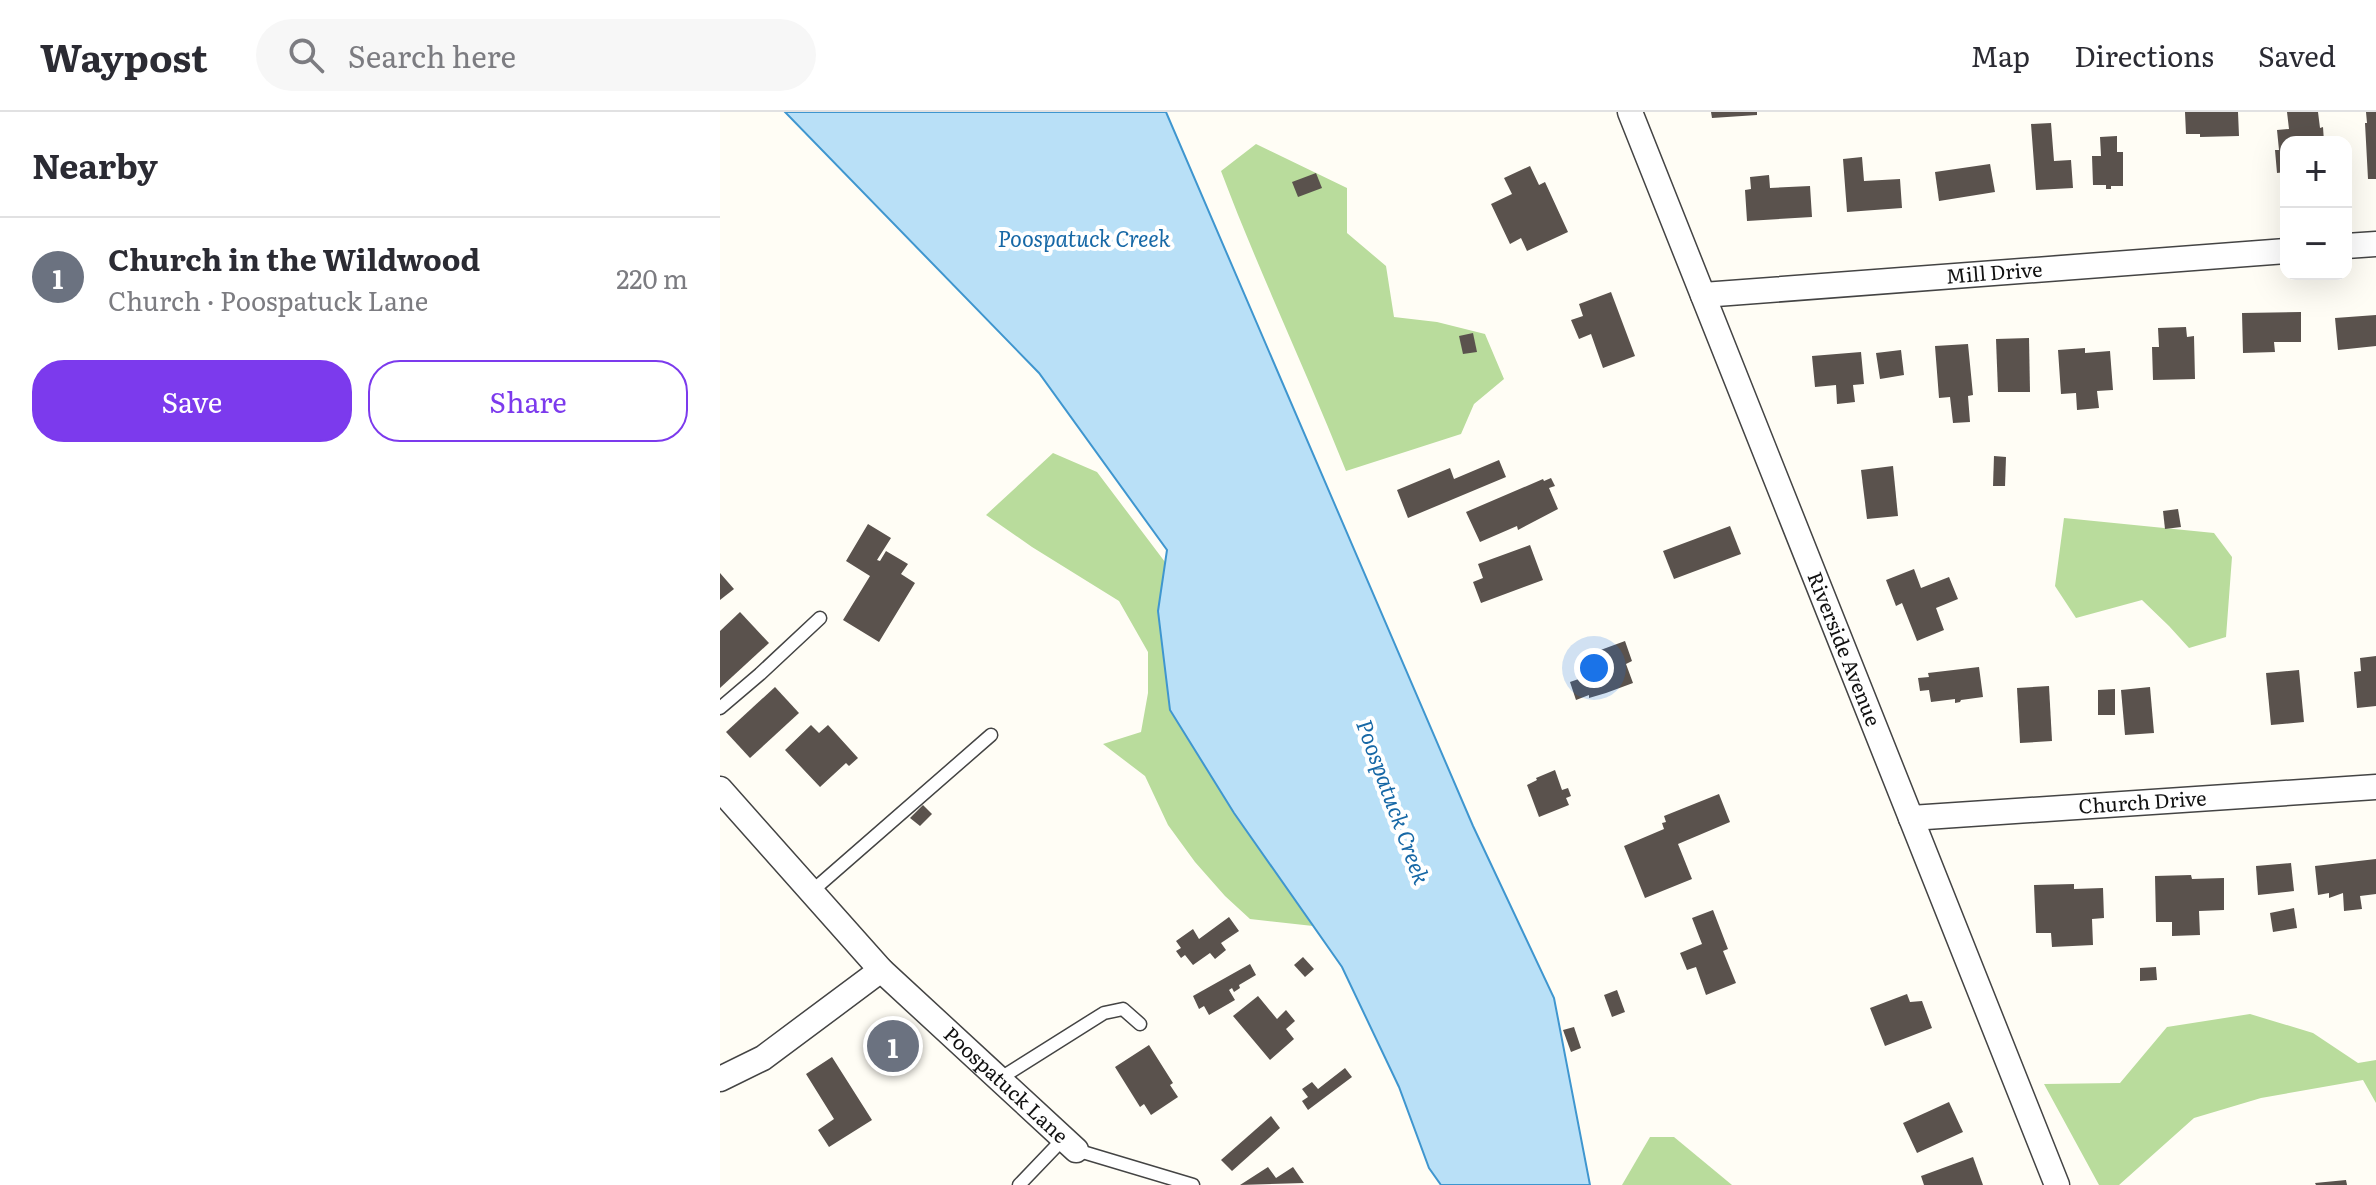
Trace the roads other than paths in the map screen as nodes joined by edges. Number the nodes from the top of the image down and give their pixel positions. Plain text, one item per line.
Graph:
1 (1630, 112) edge
2 (2376, 244) edge
3 (2352, 246) edge
4 (2280, 251) edge
5 (1703, 295) junction
6 (820, 618) dead end
7 (720, 708) edge
8 (991, 735) dead end
9 (2376, 787) edge
10 (720, 789) edge
11 (1911, 818) junction
12 (811, 892) junction
13 (881, 970) junction
14 (1140, 1024) dead end
15 (720, 1079) edge
16 (999, 1079) junction
17 (1070, 1144) junction
18 (1019, 1185) edge
19 (1192, 1185) edge
20 (2057, 1185) edge

1 - 5 street, Riverside Avenue
2 - 3 street
4 - 5 street, Mill Drive
5 - 11 street, Riverside Avenue
6 - 7 lane
8 - 12 lane
9 - 11 street, Church Drive
10 - 12 street, Poospatuck Lane
11 - 20 street, Riverside Avenue
12 - 13 street, Poospatuck Lane
13 - 15 street
13 - 16 street, Poospatuck Lane
14 - 16 lane
16 - 17 street, Poospatuck Lane
17 - 18 lane
17 - 19 lane, Poospatuck Lane

